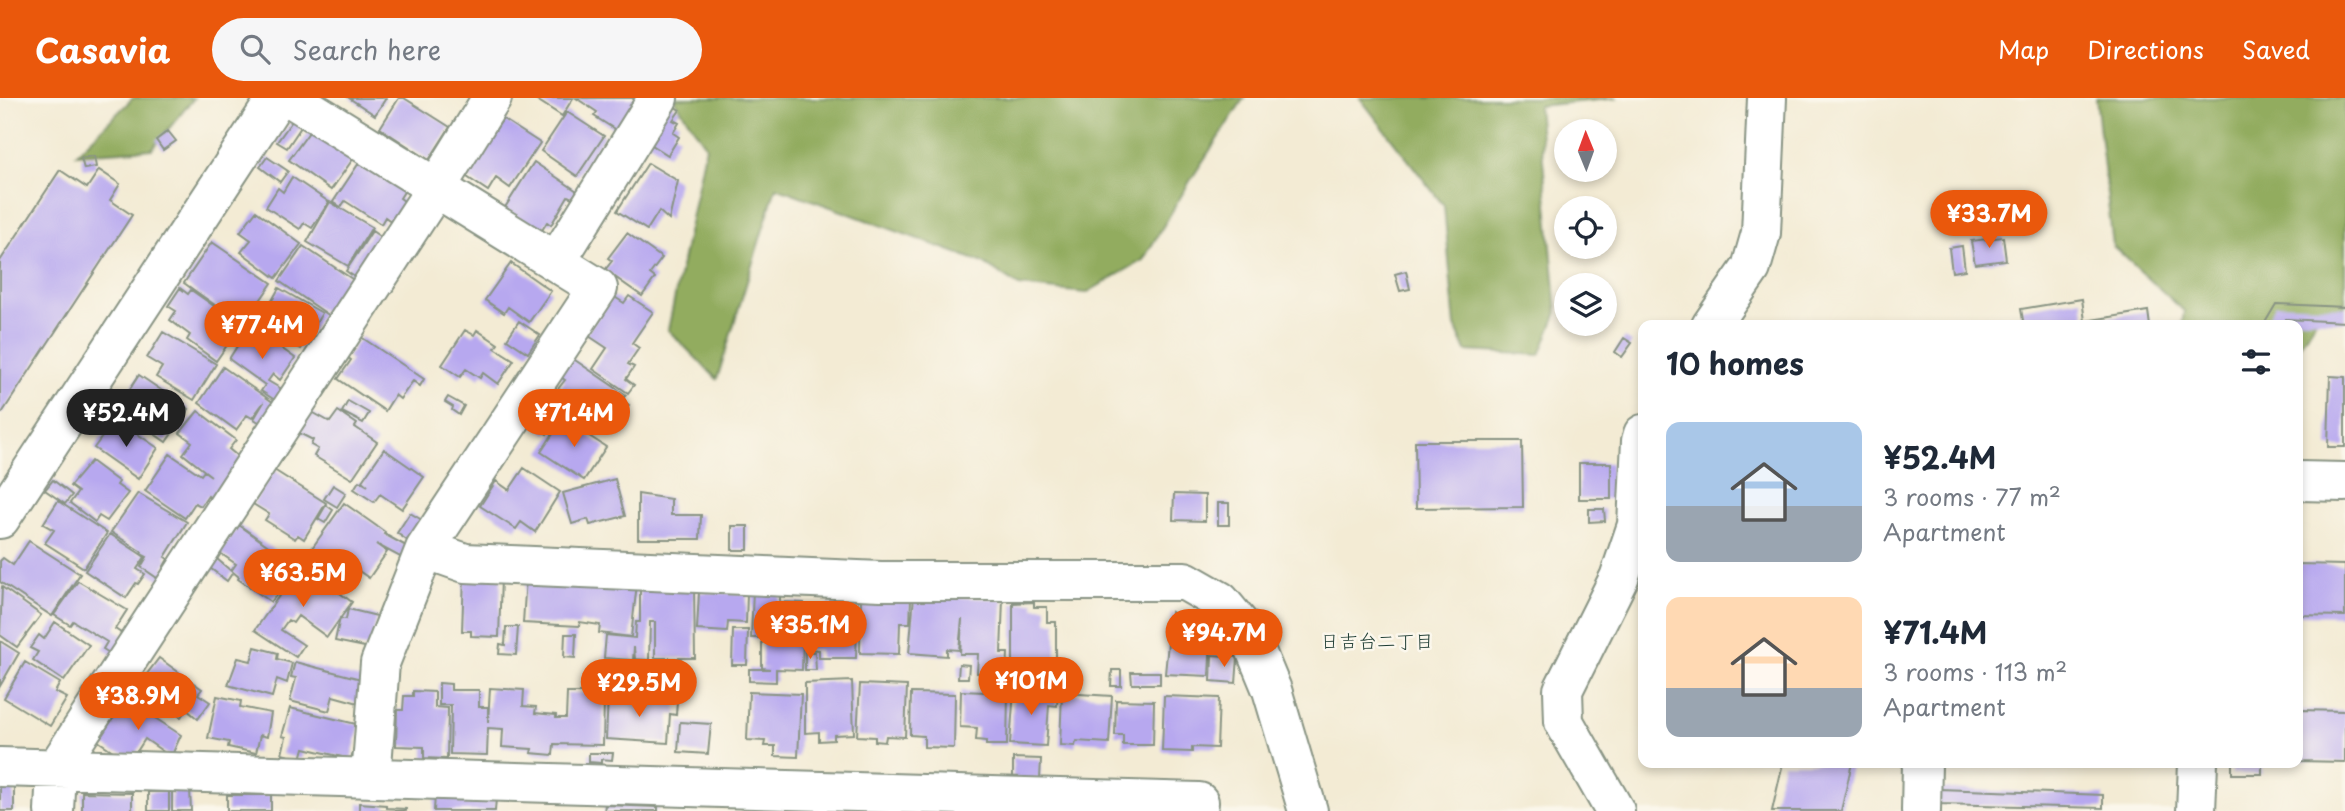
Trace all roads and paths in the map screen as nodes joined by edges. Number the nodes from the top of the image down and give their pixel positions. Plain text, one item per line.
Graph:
1 (277, 98) edge
2 (291, 98) edge
3 (492, 98) edge
4 (658, 98) edge
5 (1767, 98) edge
6 (436, 188) junction
7 (556, 262) junction
8 (1715, 320) edge
9 (2303, 481) edge
10 (2345, 482) edge
11 (1638, 504) edge
12 (0, 519) edge
13 (425, 549) junction
14 (0, 767) edge
15 (1922, 768) edge
16 (2198, 768) edge
17 (56, 769) junction
18 (371, 778) junction
19 (744, 800) edge
20 (54, 811) edge
21 (1198, 811) edge
22 (1308, 811) edge
23 (1615, 811) edge
24 (1921, 811) edge
25 (2196, 811) edge

1 - 12 street
2 - 6 street
3 - 6 street
4 - 7 street
5 - 8 street
6 - 7 street
6 - 17 street
7 - 13 street
9 - 10 street
11 - 23 street
13 - 18 street
13 - 22 street
14 - 17 street
15 - 24 street
16 - 25 street
17 - 18 street
17 - 20 street
18 - 19 street
19 - 21 street

